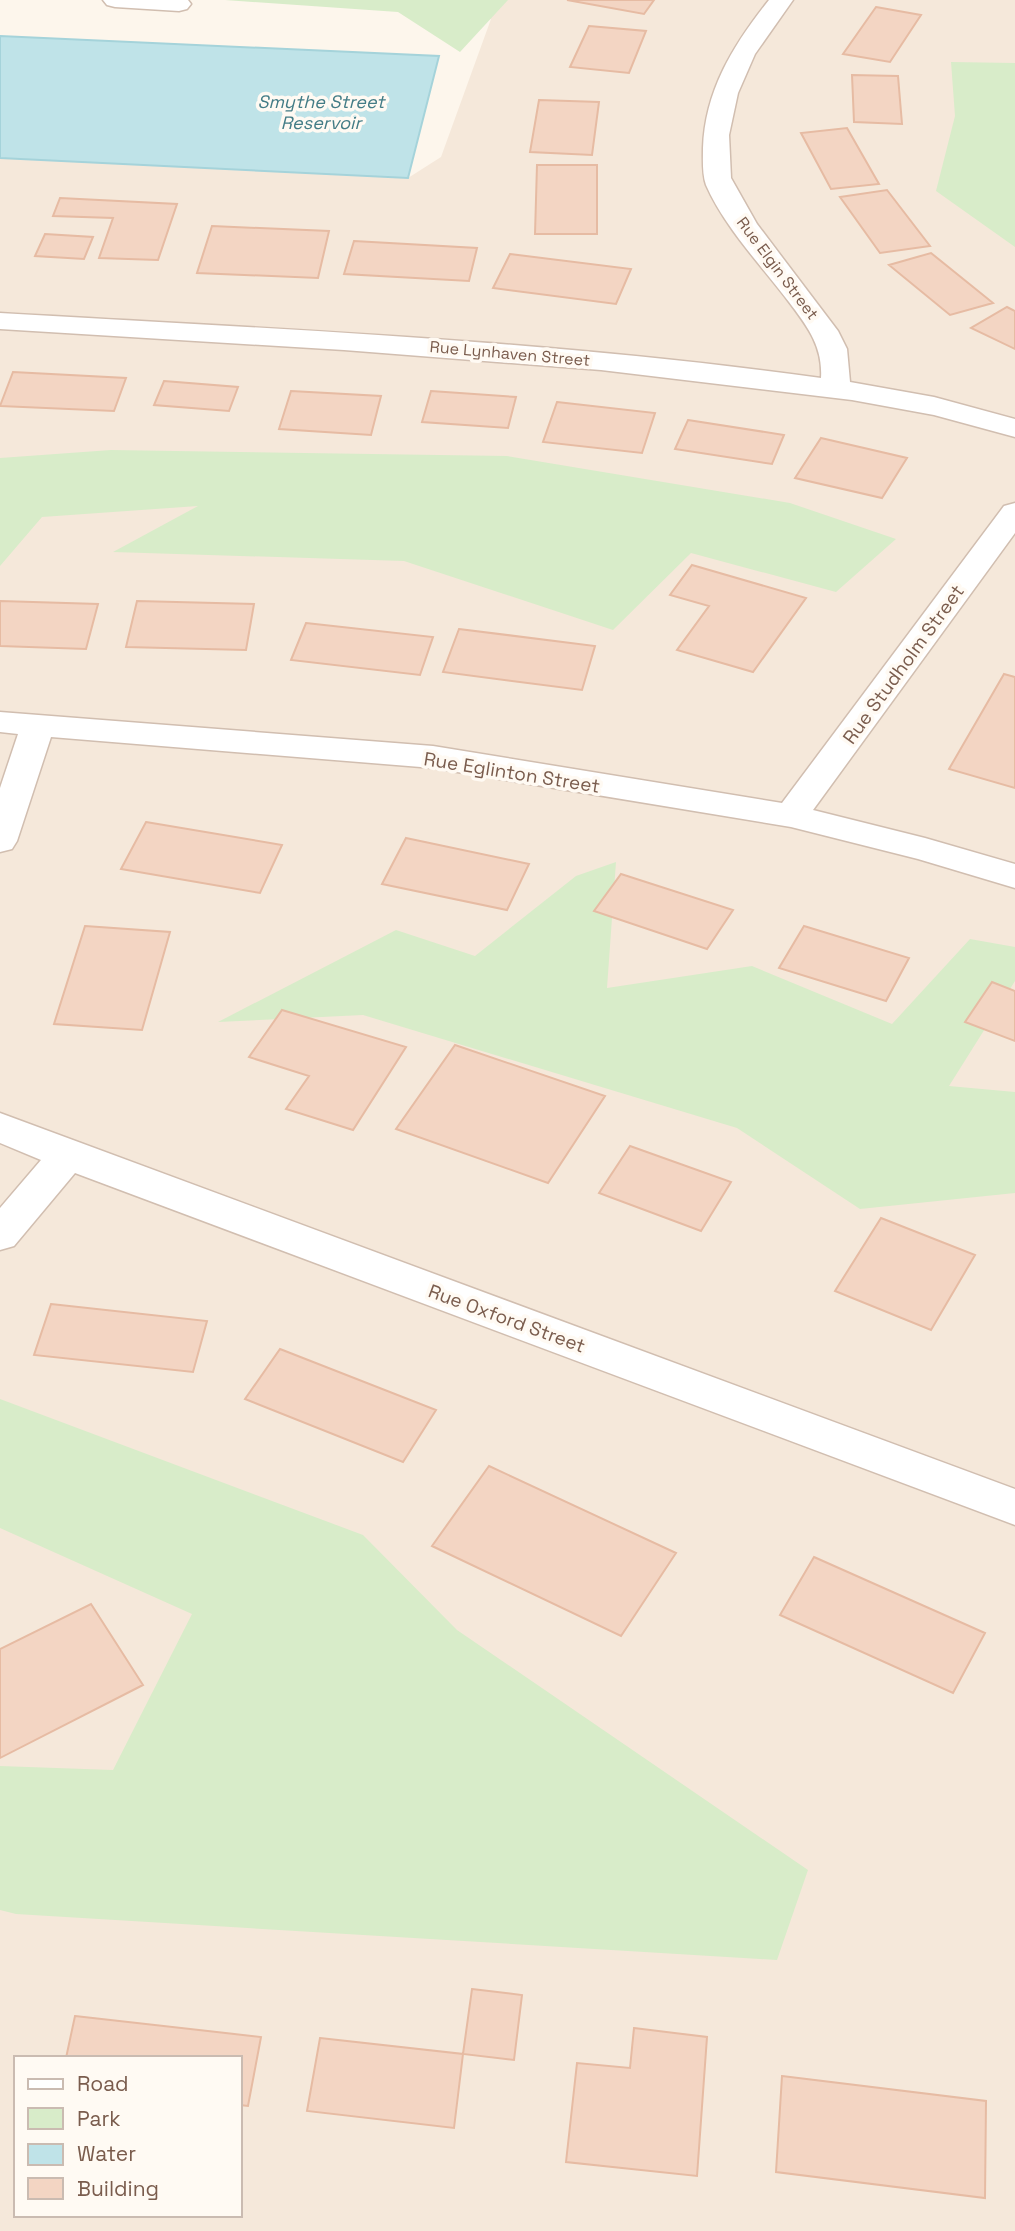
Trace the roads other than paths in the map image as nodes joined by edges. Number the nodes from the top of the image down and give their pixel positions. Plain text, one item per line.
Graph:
1 (115, 0) edge
2 (781, 0) edge
3 (180, 4) dead end
4 (0, 321) edge
5 (835, 386) junction
6 (1015, 428) edge
7 (1015, 512) edge
8 (0, 722) edge
9 (38, 724) junction
10 (791, 816) junction
11 (0, 841) edge
12 (1015, 876) edge
13 (0, 1127) edge
14 (68, 1156) junction
15 (0, 1235) edge
16 (1015, 1507) edge

1 - 3 street
2 - 5 street, Rue Elgin Street
4 - 5 street, Rue Lynhaven Street
5 - 6 street, Rue Lynhaven Street
7 - 10 street, Rue Studholm Street
8 - 9 street, Rue Eglinton Street
9 - 10 street, Rue Eglinton Street
9 - 11 street
10 - 12 street, Rue Eglinton Street
13 - 14 street, Rue Oxford Street
14 - 15 street
14 - 16 street, Rue Oxford Street

